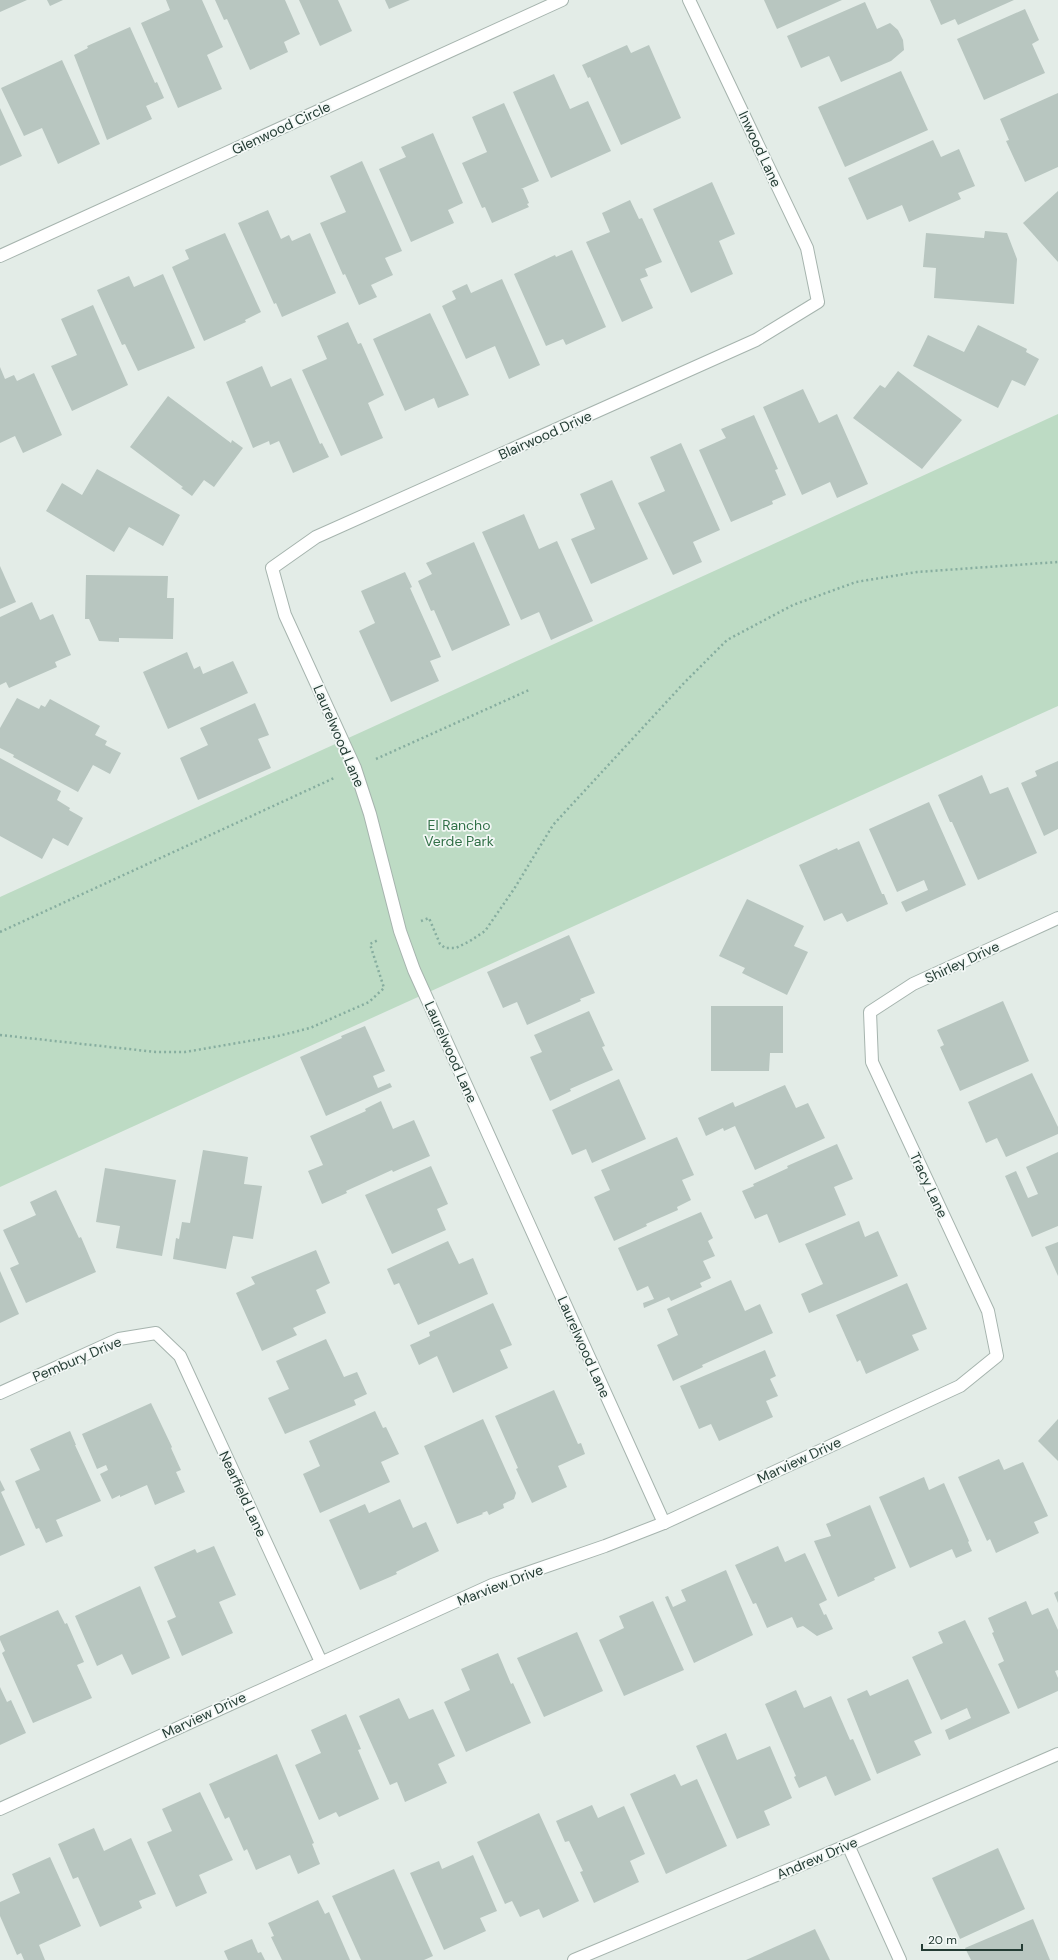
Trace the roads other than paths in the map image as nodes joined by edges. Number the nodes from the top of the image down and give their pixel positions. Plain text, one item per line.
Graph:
1 (562, 0) edge
2 (689, 0) edge
3 (0, 256) edge
4 (818, 302) joint
5 (272, 568) joint
6 (1058, 918) edge
7 (870, 1012) joint
8 (156, 1333) joint
9 (997, 1356) joint
10 (0, 1393) edge
11 (664, 1523) junction
12 (321, 1662) junction
13 (1058, 1754) edge
14 (0, 1809) edge
15 (848, 1845) junction
16 (574, 1960) edge
17 (900, 1960) edge

1 - 3 street, Glenwood Circle
2 - 4 street, Inwood Lane
4 - 5 street, Blairwood Drive
5 - 11 street, Laurelwood Lane
6 - 7 street, Shirley Drive
7 - 9 street, Tracy Lane
8 - 10 street, Pembury Drive
8 - 12 street, Nearfield Lane
9 - 11 street, Marview Drive
11 - 12 street, Marview Drive
12 - 14 street, Marview Drive
13 - 15 street, Andrew Drive
15 - 16 street, Andrew Drive
15 - 17 street

